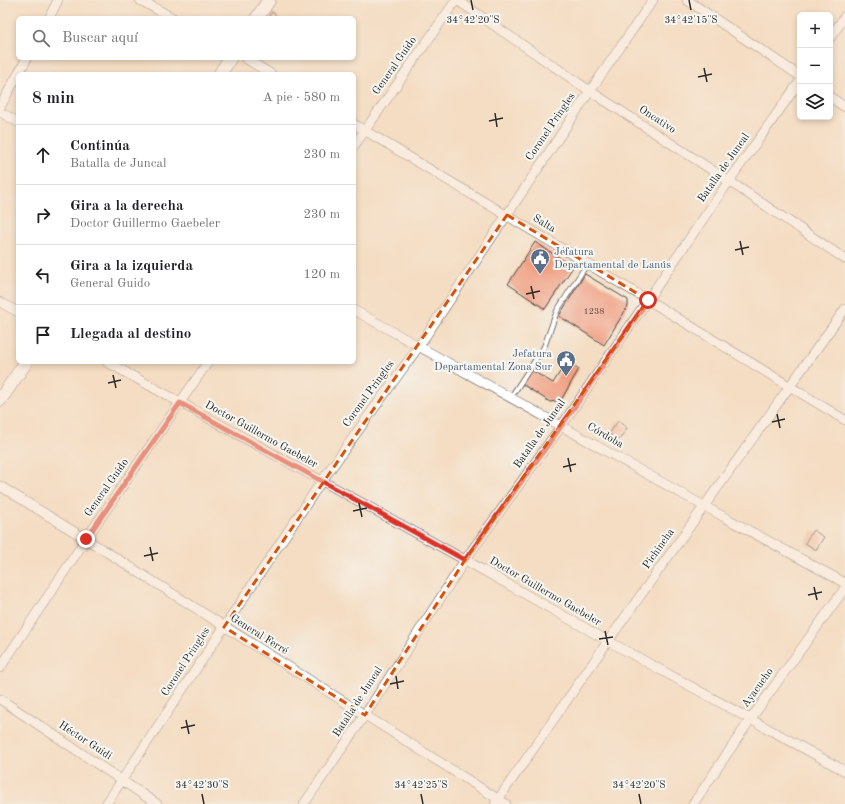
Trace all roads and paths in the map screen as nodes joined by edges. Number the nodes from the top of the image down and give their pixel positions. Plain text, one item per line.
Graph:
1 (58, 0) edge
2 (140, 0) edge
3 (269, 0) edge
4 (456, 0) edge
5 (653, 0) edge
6 (687, 0) edge
7 (50, 16) edge
8 (169, 16) edge
9 (258, 16) edge
10 (845, 16) edge
11 (833, 34) edge
12 (26, 60) edge
13 (229, 60) edge
14 (248, 60) edge
15 (19, 72) edge
16 (221, 72) edge
17 (268, 72) edge
18 (797, 74) edge
19 (16, 78) edge
20 (798, 84) edge
21 (590, 91) junction
22 (833, 99) edge
23 (0, 107) edge
24 (845, 107) edge
25 (0, 112) edge
26 (16, 121) edge
27 (356, 125) edge
28 (364, 130) junction
29 (356, 143) edge
30 (729, 182) junction
31 (507, 215) junction
32 (845, 259) edge
33 (587, 264) junction
34 (648, 300) junction
35 (0, 302) edge
36 (845, 309) edge
37 (16, 311) edge
38 (356, 311) edge
39 (419, 346) junction
40 (25, 364) edge
41 (111, 364) edge
42 (207, 364) edge
43 (790, 386) junction
44 (511, 397) junction
45 (0, 400) edge
46 (180, 403) junction
47 (845, 420) edge
48 (562, 425) junction
49 (321, 482) junction
50 (0, 486) edge
51 (704, 506) junction
52 (86, 539) junction
53 (465, 560) junction
54 (845, 583) edge
55 (845, 588) edge
56 (224, 627) junction
57 (608, 641) junction
58 (0, 668) edge
59 (0, 699) edge
60 (365, 715) junction
61 (750, 720) junction
62 (845, 771) edge
63 (123, 780) junction
64 (499, 802) edge
65 (106, 804) edge
66 (157, 804) edge
67 (304, 804) edge
68 (693, 804) edge

1 - 7 street
2 - 8 street
3 - 9 main road
4 - 21 street, Oncativo
4 - 28 street, General Guido
5 - 21 street, Coronel Pringles
6 - 18 street
10 - 11 street
12 - 15 street
13 - 16 main road
14 - 17 street
19 - 23 street
20 - 30 street, Batalla de Juncal
21 - 30 street, Oncativo
21 - 31 street, Coronel Pringles
22 - 24 street
25 - 26 street
27 - 28 street, Salta
28 - 29 street, General Guido
28 - 31 street, Salta
30 - 32 street, Oncativo
30 - 34 street, Batalla de Juncal
31 - 33 street, Salta
31 - 39 street, Coronel Pringles
33 - 34 street, Salta
33 - 44 lane
34 - 43 street, Salta
34 - 48 street, Batalla de Juncal
35 - 37 street
36 - 43 street, Pichincha
38 - 39 street, Córdoba
39 - 44 street, Córdoba
39 - 49 street, Coronel Pringles
40 - 45 main road
41 - 46 street, Doctor Guillermo Gaebeler
42 - 46 street, General Guido
43 - 47 street, Salta
43 - 51 street, Pichincha
44 - 48 street, Córdoba
46 - 49 street, Doctor Guillermo Gaebeler
46 - 52 street, General Guido
48 - 51 street, Córdoba
48 - 53 street, Batalla de Juncal
49 - 53 street, Doctor Guillermo Gaebeler
49 - 56 street, Coronel Pringles
50 - 52 street, General Ferré
51 - 54 street, Córdoba
51 - 57 street, Pichincha
52 - 56 street, General Ferré
52 - 58 street, General Guido
53 - 57 street, Doctor Guillermo Gaebeler
53 - 60 street, Batalla de Juncal
55 - 61 street, Ayacucho
56 - 60 street, General Ferré
56 - 63 street, Coronel Pringles
57 - 61 street, Doctor Guillermo Gaebeler
57 - 64 street, Pichincha
59 - 63 street, Héctor Guidi
60 - 64 street, General Ferré
60 - 67 street, Batalla de Juncal
61 - 62 street, Doctor Guillermo Gaebeler
61 - 68 street, Ayacucho
63 - 65 street, Coronel Pringles
63 - 66 street, Héctor Guidi

